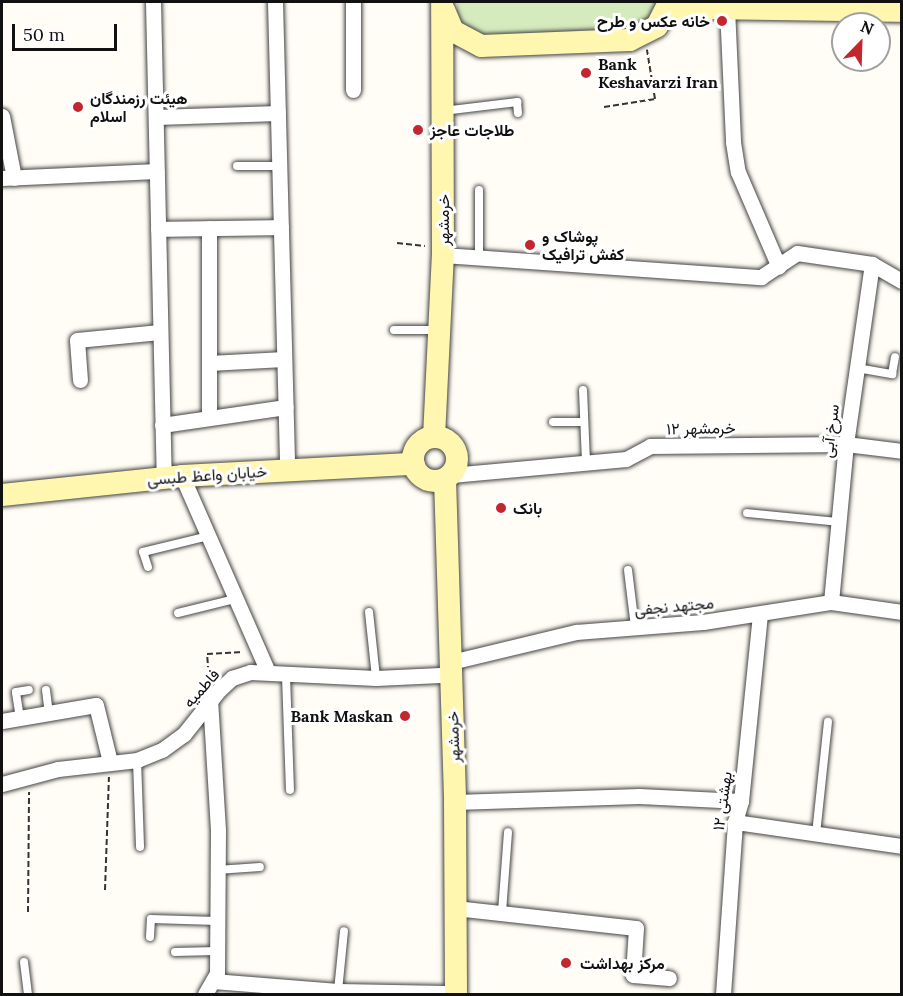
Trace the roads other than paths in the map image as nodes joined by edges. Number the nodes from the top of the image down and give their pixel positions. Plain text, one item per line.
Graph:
1 (153, 2) edge
2 (275, 2) edge
3 (353, 2) edge
4 (442, 2) edge
5 (667, 7) edge
6 (727, 8) junction
7 (902, 11) edge
8 (481, 46) junction
9 (443, 69) junction
10 (353, 90) dead end
11 (443, 111) junction
12 (278, 113) junction
13 (518, 113) dead end
14 (2, 116) edge
15 (156, 117) junction
16 (237, 166) dead end
17 (279, 166) junction
18 (157, 171) junction
19 (8, 178) edge
20 (478, 190) dead end
21 (281, 227) junction
22 (209, 228) junction
23 (158, 229) junction
24 (443, 251) junction
25 (478, 257) junction
26 (872, 264) junction
27 (779, 267) junction
28 (902, 280) edge
29 (394, 330) dead end
30 (440, 330) junction
31 (160, 332) junction
32 (895, 357) dead end
33 (284, 359) junction
34 (209, 363) junction
35 (857, 368) junction
36 (80, 380) dead end
37 (583, 390) dead end
38 (286, 407) junction
39 (209, 417) junction
40 (553, 422) dead end
41 (584, 422) junction
42 (162, 425) junction
43 (434, 437) junction
44 (846, 444) junction
45 (902, 451) edge
46 (586, 463) junction
47 (414, 464) junction
48 (287, 469) junction
49 (173, 477) junction
50 (445, 479) junction
51 (2, 495) edge
52 (747, 513) dead end
53 (839, 522) junction
54 (208, 536) junction
55 (148, 567) dead end
56 (628, 570) dead end
57 (235, 599) junction
58 (831, 602) junction
59 (369, 612) dead end
60 (902, 612) edge
61 (178, 613) dead end
62 (760, 614) junction
63 (635, 627) junction
64 (445, 669) junction
65 (268, 672) junction
66 (286, 675) junction
67 (376, 678) junction
68 (29, 690) dead end
69 (46, 690) dead end
70 (210, 702) junction
71 (49, 713) junction
72 (20, 718) junction
73 (2, 721) edge
74 (828, 722) dead end
75 (137, 760) junction
76 (110, 762) junction
77 (2, 784) edge
78 (290, 790) dead end
79 (741, 801) junction
80 (455, 802) junction
81 (735, 822) junction
82 (508, 832) dead end
83 (816, 834) junction
84 (902, 846) edge
85 (140, 847) dead end
86 (260, 867) dead end
87 (217, 870) junction
88 (455, 908) junction
89 (502, 912) junction
90 (217, 921) junction
91 (344, 931) dead end
92 (150, 937) dead end
93 (175, 951) dead end
94 (217, 951) junction
95 (24, 962) dead end
96 (669, 978) dead end
97 (211, 983) edge
98 (266, 990) edge
99 (338, 991) junction
100 (28, 994) edge
101 (449, 994) edge
102 (723, 994) edge

1 - 15 street
2 - 12 street
3 - 10 street
4 - 8 main road
4 - 9 main road, خرمشهر
5 - 6 main road
5 - 8 main road
6 - 7 main road
6 - 27 street
8 - 9 main road
9 - 11 main road, خرمشهر
11 - 13 lane
11 - 24 main road, خرمشهر
12 - 15 street
12 - 17 street
14 - 19 street
15 - 18 street
16 - 17 lane
17 - 21 street
18 - 19 street
18 - 23 street
20 - 25 lane
21 - 22 street
21 - 33 street
22 - 23 street
22 - 34 street
23 - 31 street
24 - 25 street
24 - 30 main road, خرمشهر
25 - 27 street
26 - 27 street
26 - 28 street
26 - 35 street, سرخ آبی
29 - 30 lane
30 - 43 main road, خرمشهر
31 - 36 street
31 - 42 street
32 - 35 lane
33 - 34 street
33 - 38 street
34 - 39 street
35 - 44 street, سرخ آبی
37 - 41 lane
38 - 39 street
38 - 48 street
39 - 42 street
40 - 41 lane
41 - 46 lane
42 - 49 street
43 - 47 main road
43 - 50 main road
44 - 45 street, خرمشهر ۱۲
44 - 46 street, خرمشهر ۱۲
44 - 53 street, سرخ آبی
46 - 50 street, خرمشهر ۱۲
47 - 48 main road, خیابان واعظ طبسی
47 - 50 main road
48 - 49 main road, خیابان واعظ طبسی
49 - 51 main road, خیابان واعظ طبسی
49 - 54 street
50 - 64 main road, خرمشهر
52 - 53 lane
53 - 58 street, سرخ آبی
54 - 55 lane
54 - 57 street
56 - 63 lane
57 - 61 lane
57 - 65 street
58 - 60 street, مجتهد نجفی
58 - 62 street, مجتهد نجفی
59 - 67 lane
62 - 63 street, مجتهد نجفی
62 - 79 street, بهشتی ۱۲
63 - 64 street, مجتهد نجفی
64 - 67 street, فاطمیه
64 - 80 main road, خرمشهر
64 - 101 main road, خرمشهر
65 - 66 street, فاطمیه
65 - 70 street, فاطمیه
66 - 67 street, فاطمیه
66 - 78 lane
68 - 72 lane
69 - 71 lane
70 - 75 street, فاطمیه
70 - 87 street
71 - 72 street
71 - 76 street
72 - 73 street
74 - 83 lane
75 - 76 street, فاطمیه
75 - 85 lane
76 - 77 street, فاطمیه
79 - 80 street
79 - 81 street, بهشتی ۱۲
80 - 88 main road, خرمشهر
81 - 83 street
81 - 102 street, بهشتی ۱۲
82 - 89 lane
83 - 84 street
86 - 87 lane
87 - 90 street
88 - 89 street
88 - 101 main road, خرمشهر
89 - 96 street
90 - 92 lane
90 - 94 street
91 - 99 lane
93 - 94 lane
94 - 97 street
95 - 100 lane
97 - 98 street
98 - 99 street
99 - 101 street

